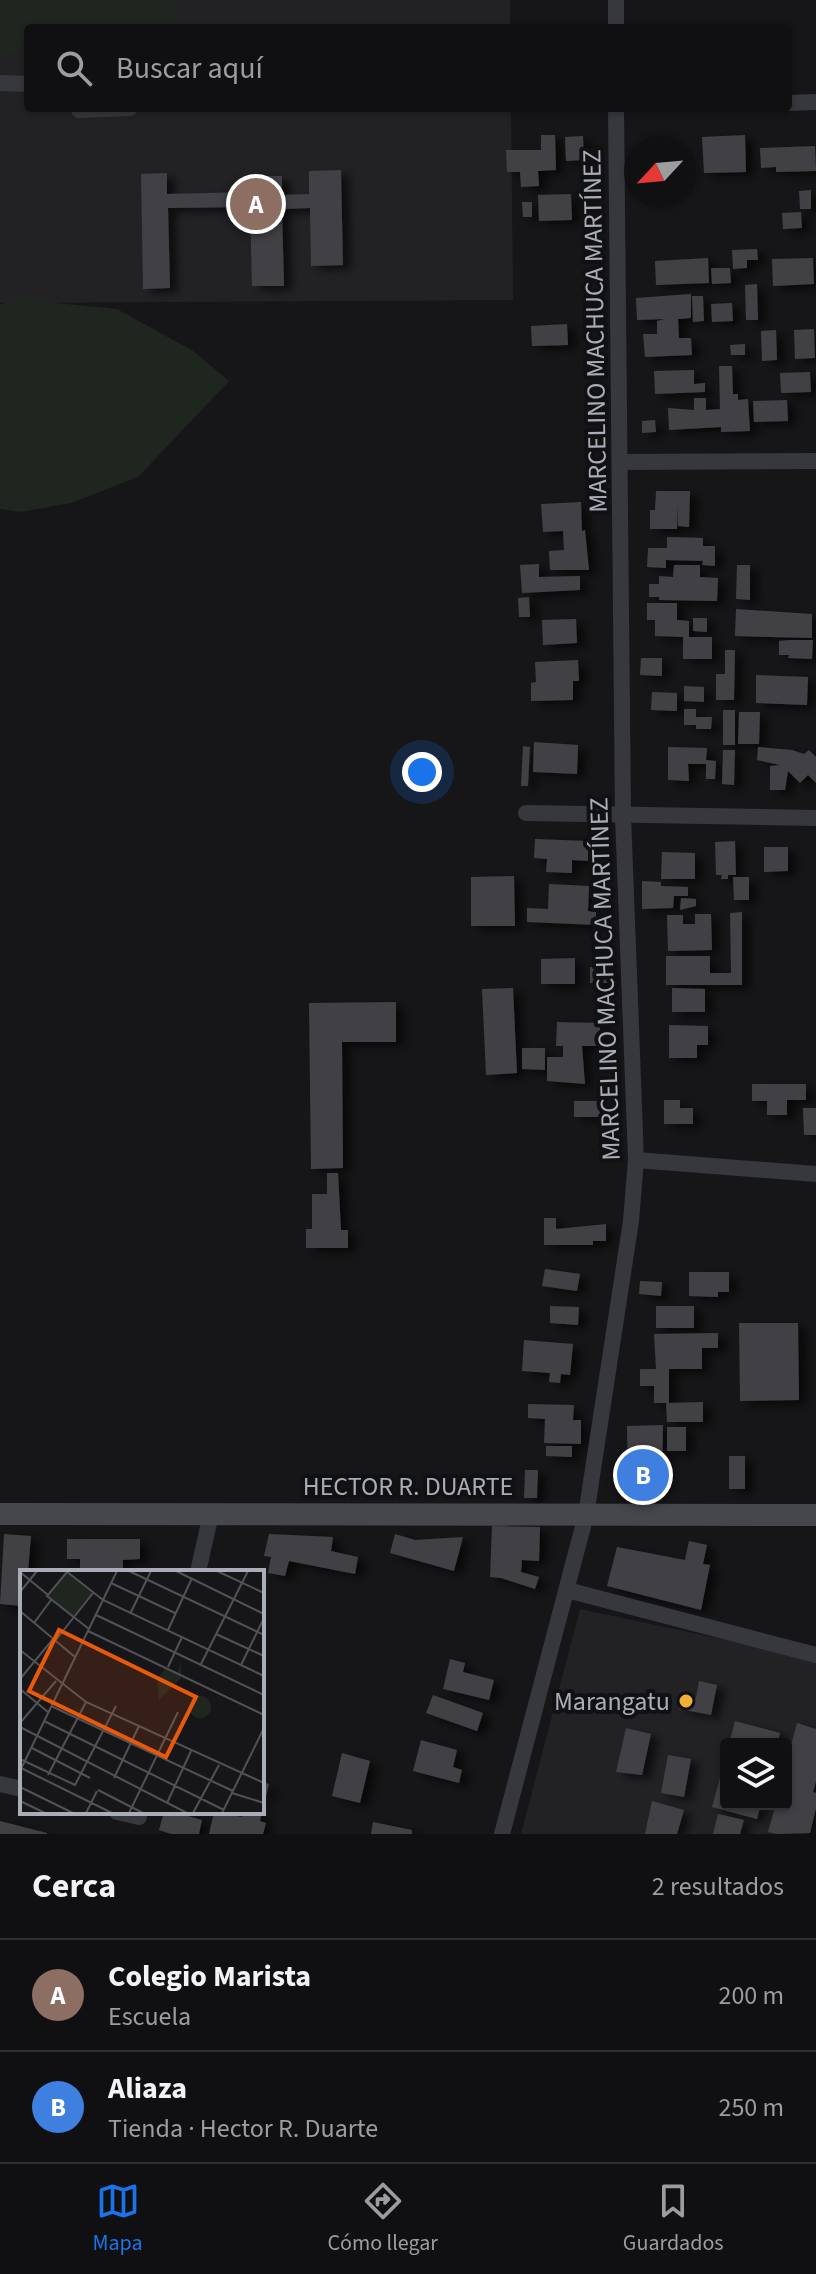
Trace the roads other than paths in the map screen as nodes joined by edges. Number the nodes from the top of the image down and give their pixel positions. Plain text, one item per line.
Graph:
1 (616, 0) edge
2 (616, 24) edge
3 (0, 83) edge
4 (24, 84) edge
5 (816, 102) edge
6 (792, 103) edge
7 (616, 112) edge
8 (816, 461) edge
9 (621, 462) junction
10 (526, 813) dead end
11 (623, 815) junction
12 (816, 818) edge
13 (636, 1160) junction
14 (816, 1174) edge
15 (0, 1514) edge
16 (211, 1514) junction
17 (586, 1515) junction
18 (816, 1515) edge
19 (198, 1570) edge
20 (567, 1590) junction
21 (816, 1655) edge
22 (0, 1784) edge
23 (20, 1789) edge
24 (502, 1834) edge

1 - 2 street
3 - 4 street
5 - 6 street
7 - 9 street, MARCELINO MACHUCA MARTÍNEZ
8 - 9 street
9 - 11 street, MARCELINO MACHUCA MARTÍNEZ
10 - 11 street
11 - 12 street
11 - 13 street, MARCELINO MACHUCA MARTÍNEZ
13 - 14 street
13 - 17 street, MARCELINO MACHUCA MARTÍNEZ
15 - 16 street, HECTOR R. DUARTE
16 - 17 street, HECTOR R. DUARTE
16 - 19 street
17 - 18 street, HECTOR R. DUARTE
17 - 20 street, MARCELINO MACHUCA MARTÍNEZ
20 - 21 street
20 - 24 street, MARCELINO MACHUCA MARTÍNEZ
22 - 23 street

